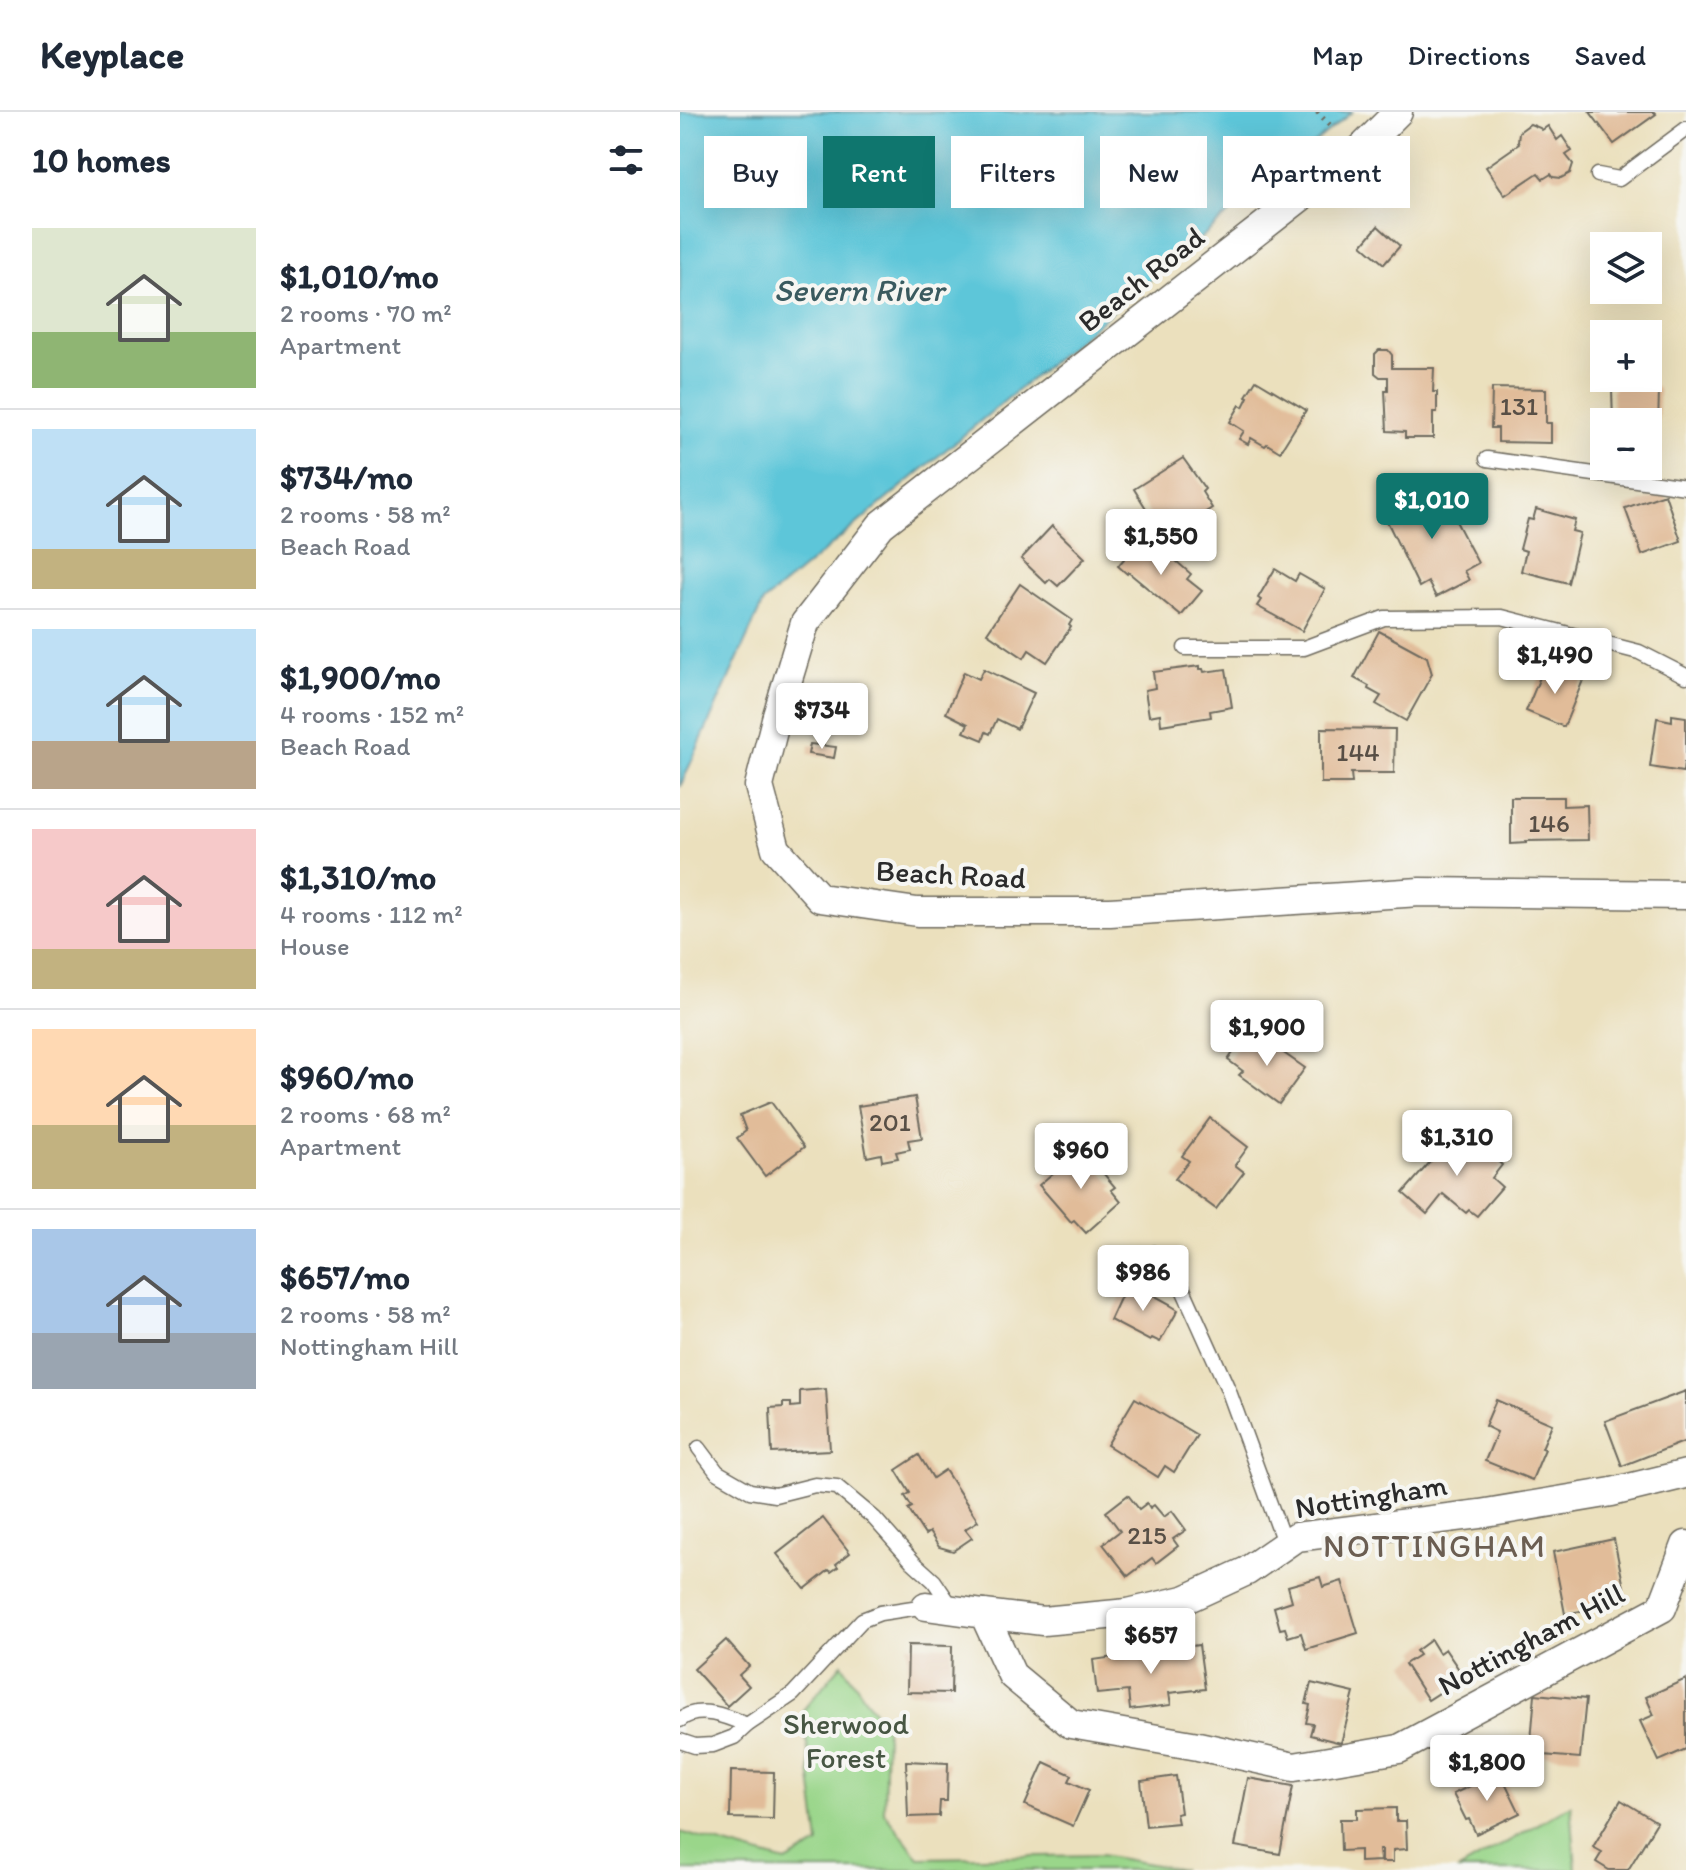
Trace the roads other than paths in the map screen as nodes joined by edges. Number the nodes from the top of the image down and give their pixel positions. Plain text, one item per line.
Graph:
1 (1398, 112) edge
2 (1686, 129) edge
3 (1598, 175) dead end
4 (1487, 459) dead end
5 (1686, 487) edge
6 (1185, 648) dead end
7 (1686, 676) edge
8 (1686, 895) edge
9 (1154, 1253) dead end
10 (699, 1448) dead end
11 (1686, 1474) edge
12 (1285, 1545) junction
13 (1686, 1545) edge
14 (940, 1608) junction
15 (984, 1614) junction
16 (680, 1720) edge
17 (747, 1725) junction
18 (680, 1741) edge

1 - 8 street, Beach Road
2 - 3 lane
4 - 5 lane
6 - 7 lane
9 - 12 lane
10 - 14 lane
11 - 12 street, Nottingham
12 - 15 street, Nottingham
13 - 15 street, Nottingham Hill
14 - 15 street
14 - 17 lane
16 - 17 lane
17 - 18 lane

